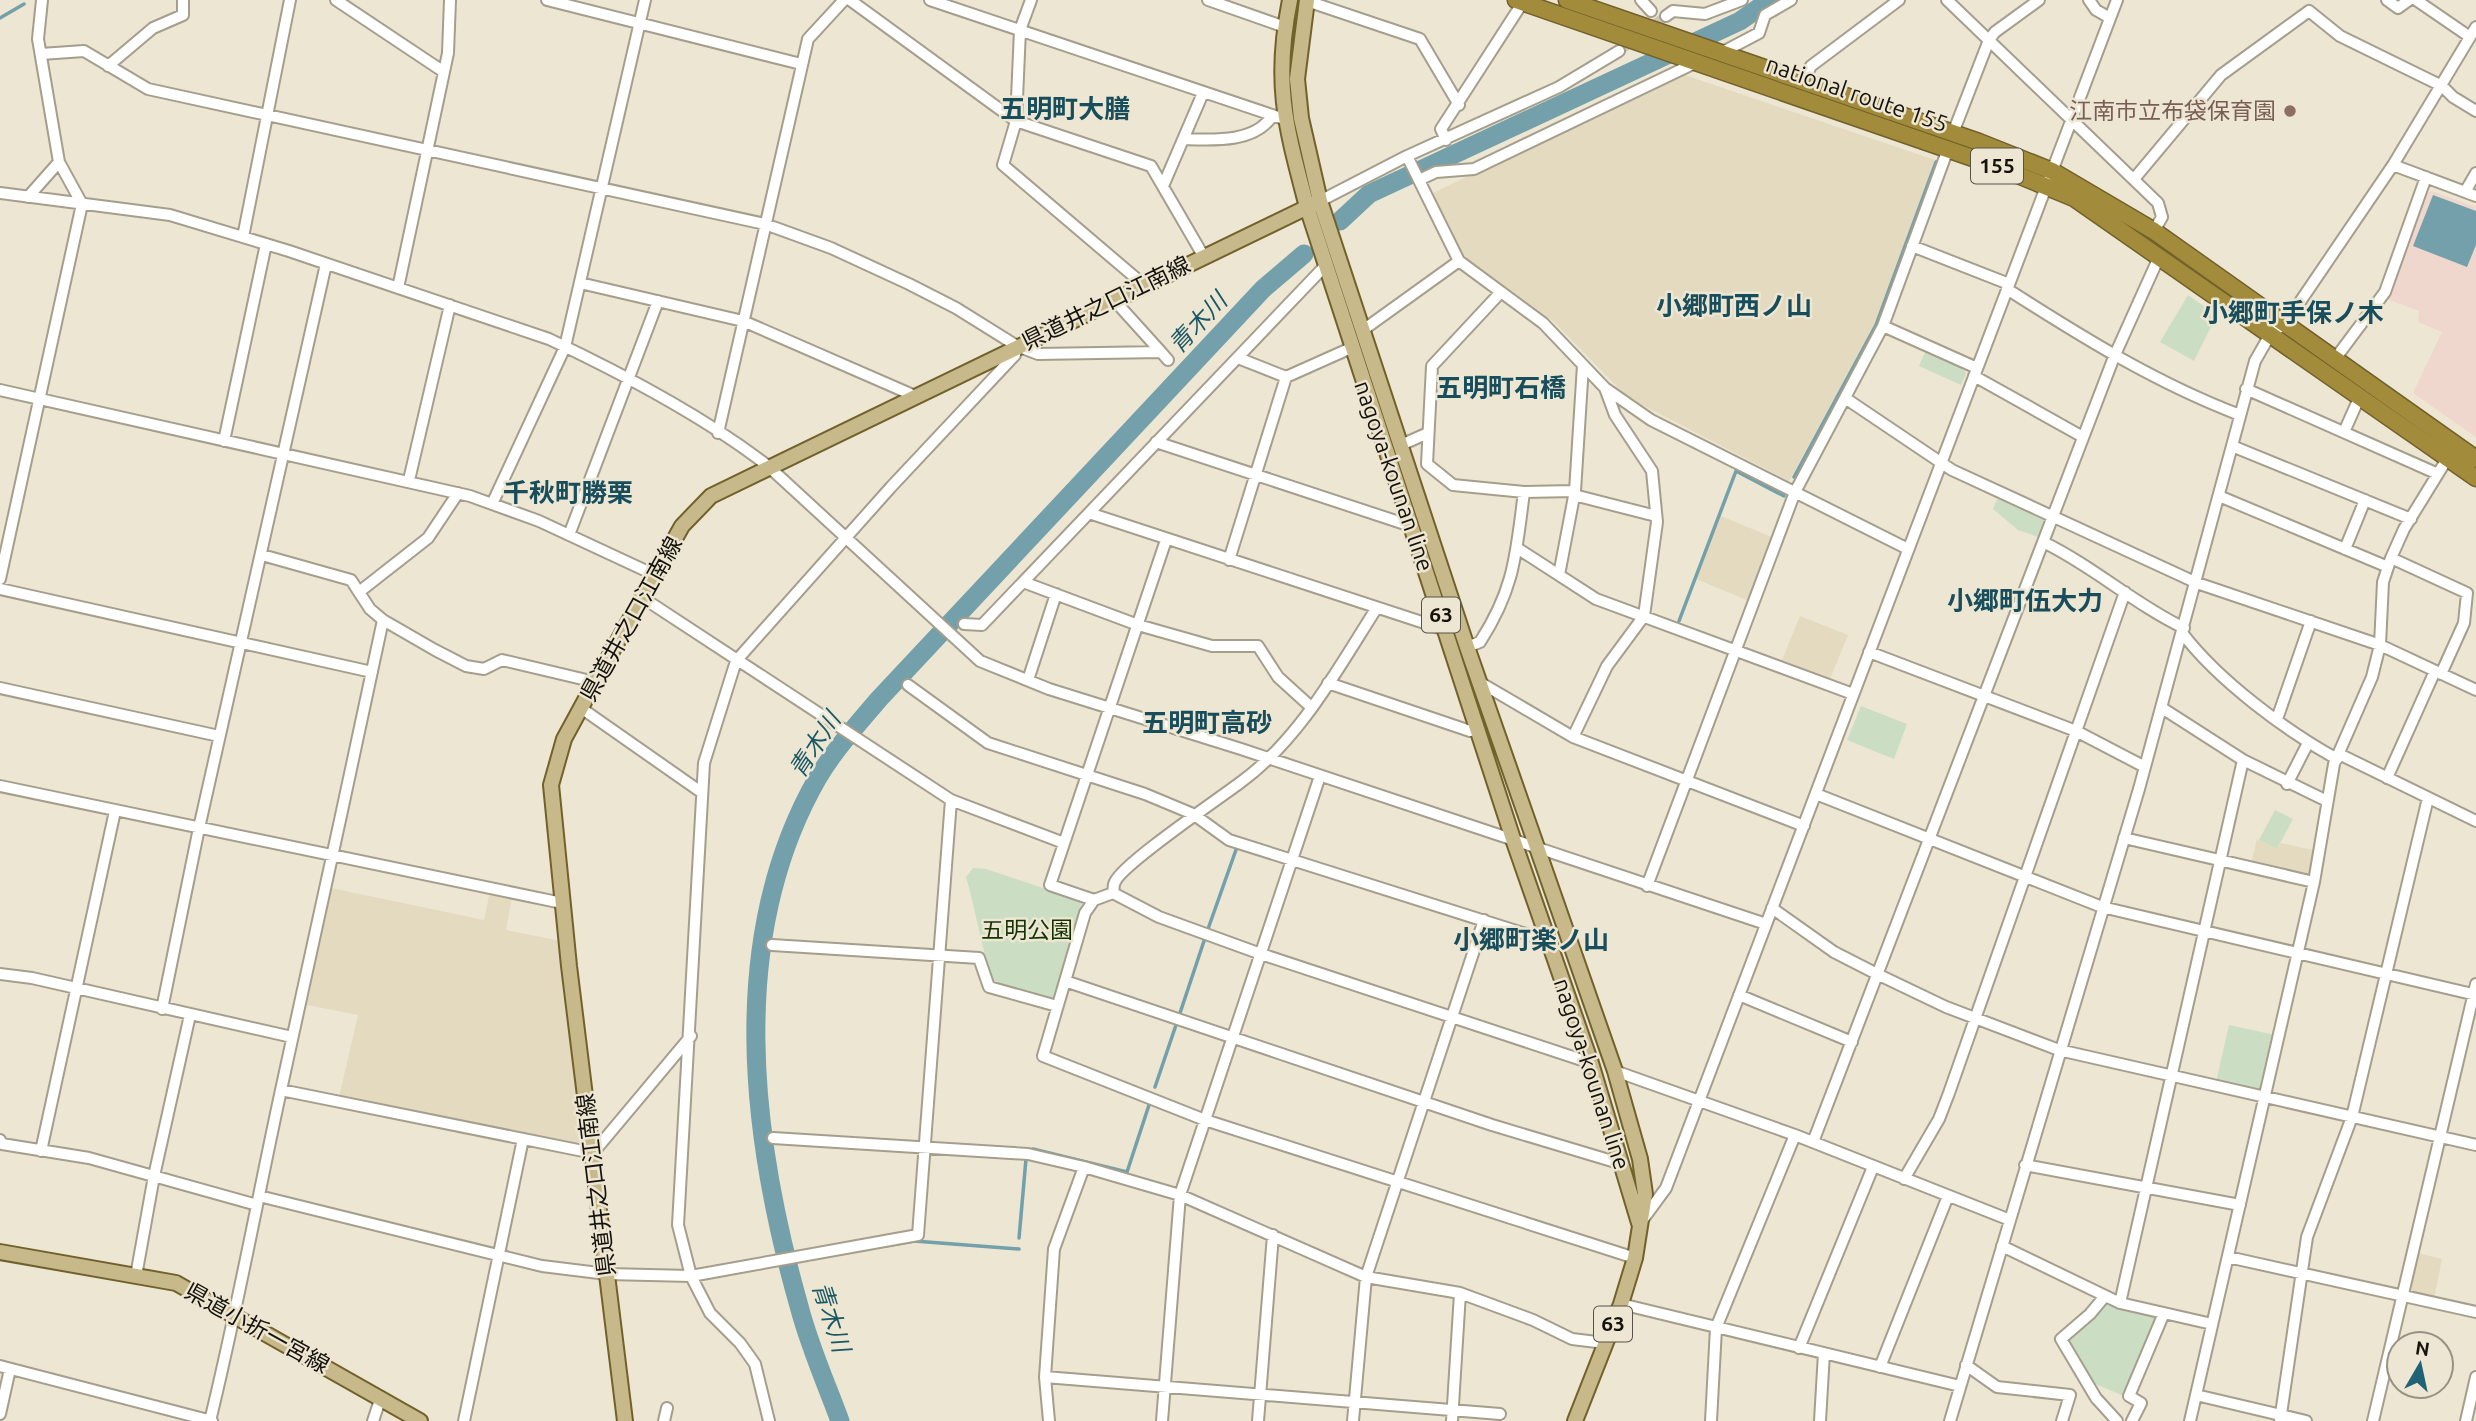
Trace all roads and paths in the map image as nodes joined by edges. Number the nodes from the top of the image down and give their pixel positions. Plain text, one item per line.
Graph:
1 (183, 0) edge
2 (290, 0) edge
3 (336, 0) edge
4 (450, 0) edge
5 (547, 0) edge
6 (645, 0) edge
7 (847, 0) edge
8 (930, 0) edge
9 (1031, 0) edge
10 (1208, 0) edge
11 (1290, 0) edge
12 (1567, 0) edge
13 (1641, 0) edge
14 (1742, 0) edge
15 (1791, 0) edge
16 (1899, 0) edge
17 (1947, 0) edge
18 (2039, 0) edge
19 (2089, 0) edge
20 (2117, 0) edge
21 (2387, 0) edge
22 (2409, 0) edge
23 (2416, 0) edge
24 (43, 1) edge
25 (1307, 1) edge
26 (1520, 1) edge
27 (1651, 11) dead end
28 (1666, 16) tunnel mouth
29 (2110, 18) junction
30 (640, 25) junction
31 (1285, 27) junction
32 (1020, 30) junction
33 (2473, 32) edge
34 (1989, 40) junction
35 (1619, 51) tunnel mouth
36 (1716, 53) junction
37 (41, 54) junction
38 (1695, 61) junction
39 (801, 64) junction
40 (108, 66) junction
41 (444, 72) junction
42 (1803, 82) junction
43 (2442, 86) junction
44 (1203, 93) junction
45 (1459, 105) junction
46 (2476, 111) edge
47 (266, 116) junction
48 (1278, 117) junction
49 (1016, 121) junction
50 (2071, 122) junction
51 (1953, 133) junction
52 (1184, 139) junction
53 (1446, 140) junction
54 (1948, 149) junction
55 (427, 152) junction
56 (1409, 160) junction
57 (58, 162) junction
58 (2393, 165) junction
59 (2476, 173) edge
60 (2426, 177) junction
61 (1418, 178) junction
62 (2049, 179) junction
63 (2134, 179) junction
64 (1163, 186) junction
65 (602, 190) junction
66 (0, 193) edge
67 (2471, 194) edge
68 (28, 197) junction
69 (82, 204) junction
70 (1314, 204) junction
71 (765, 224) junction
72 (2154, 231) junction
73 (243, 237) junction
74 (266, 244) junction
75 (1912, 246) junction
76 (1204, 257) junction
77 (2159, 257) junction
78 (1459, 261) junction
79 (326, 264) junction
80 (1326, 265) junction
81 (580, 283) junction
82 (1144, 285) junction
83 (2008, 286) junction
84 (398, 288) junction
85 (1501, 292) junction
86 (1114, 300) junction
87 (658, 301) junction
88 (450, 305) junction
89 (743, 321) junction
90 (1883, 326) junction
91 (2278, 328) junction
92 (1363, 330) junction
93 (565, 346) junction
94 (1017, 346) junction
95 (1351, 348) junction
96 (2114, 356) junction
97 (1238, 358) junction
98 (2335, 359) junction
99 (1583, 365) junction
100 (1975, 372) junction
101 (1286, 377) junction
102 (628, 381) junction
103 (1605, 388) junction
104 (2246, 389) junction
105 (0, 390) edge
106 (915, 396) junction
107 (2360, 396) junction
108 (1845, 398) junction
109 (40, 399) junction
110 (2240, 415) junction
111 (718, 432) junction
112 (2344, 432) junction
113 (1428, 433) junction
114 (2083, 437) junction
115 (224, 441) junction
116 (1156, 442) junction
117 (1401, 445) junction
118 (2232, 446) junction
119 (284, 453) junction
120 (2447, 459) junction
121 (2476, 459) edge
122 (1941, 463) junction
123 (768, 466) junction
124 (2438, 474) junction
125 (1255, 477) junction
126 (2476, 478) edge
127 (408, 480) junction
128 (1524, 492) junction
129 (1795, 492) junction
130 (458, 493) junction
131 (1575, 493) junction
132 (2219, 496) junction
133 (2365, 500) junction
134 (492, 504) junction
135 (1089, 513) junction
136 (1656, 516) junction
137 (2053, 516) junction
138 (2411, 519) junction
139 (1411, 526) junction
140 (569, 535) junction
141 (846, 540) junction
142 (1166, 540) junction
143 (2043, 542) junction
144 (1517, 548) junction
145 (1908, 549) junction
146 (2345, 549) junction
147 (262, 555) junction
148 (1229, 560) junction
149 (2389, 562) junction
150 (655, 575) junction
151 (1559, 575) junction
152 (0, 579) edge
153 (1023, 582) junction
154 (2197, 583) junction
155 (0, 589) edge
156 (359, 592) junction
157 (2125, 592) junction
158 (1055, 594) junction
159 (643, 598) junction
160 (1376, 609) junction
161 (1644, 616) junction
162 (383, 620) junction
163 (2311, 621) junction
164 (964, 624) dead end
165 (1138, 625) junction
166 (1446, 630) junction
167 (2183, 631) junction
168 (242, 644) junction
169 (2380, 645) junction
170 (1467, 647) junction
171 (1737, 649) junction
172 (1869, 652) junction
173 (736, 661) junction
174 (372, 672) junction
175 (2438, 672) junction
176 (1028, 680) junction
177 (595, 682) junction
178 (1328, 683) junction
179 (1481, 683) junction
180 (908, 685) dead end
181 (2475, 687) edge
182 (0, 688) edge
183 (1853, 694) junction
184 (1984, 696) junction
185 (1311, 707) junction
186 (581, 708) junction
187 (1109, 708) junction
188 (2162, 708) junction
189 (2277, 719) junction
190 (1478, 728) junction
191 (2076, 731) junction
192 (219, 736) junction
193 (1573, 737) junction
194 (2308, 743) junction
195 (2338, 757) junction
196 (1270, 759) junction
197 (2243, 760) junction
198 (2145, 767) junction
199 (1086, 775) junction
200 (1320, 776) junction
201 (2387, 778) junction
202 (1688, 779) junction
203 (2287, 784) junction
204 (0, 786) edge
205 (701, 792) junction
206 (1816, 794) junction
207 (2428, 798) junction
208 (951, 800) junction
209 (2327, 801) junction
210 (115, 811) junction
211 (1193, 814) junction
212 (2476, 821) edge
213 (1804, 826) junction
214 (199, 828) junction
215 (2124, 838) junction
216 (1929, 840) junction
217 (1514, 842) junction
218 (1064, 843) junction
219 (1538, 850) junction
220 (333, 858) junction
221 (2219, 860) junction
222 (1292, 861) junction
223 (2024, 878) junction
224 (2314, 881) junction
225 (1647, 886) junction
226 (1113, 893) junction
227 (1094, 900) junction
228 (562, 904) junction
229 (2102, 907) junction
230 (1772, 908) junction
231 (1484, 920) junction
232 (1766, 924) junction
233 (2203, 931) junction
234 (1548, 942) junction
235 (772, 945) dead end
236 (1261, 954) junction
237 (2298, 954) junction
238 (939, 955) junction
239 (0, 974) edge
240 (1877, 974) junction
241 (2385, 974) junction
242 (1065, 981) junction
243 (78, 990) junction
244 (2475, 991) edge
245 (1739, 995) junction
246 (1057, 1006) junction
247 (162, 1009) junction
248 (190, 1015) junction
249 (1451, 1016) junction
250 (1976, 1018) junction
251 (691, 1036) junction
252 (292, 1037) junction
253 (1233, 1038) junction
254 (1852, 1042) junction
255 (2059, 1050) junction
256 (1591, 1063) junction
257 (1615, 1071) junction
258 (2171, 1076) junction
259 (281, 1090) junction
260 (2264, 1097) junction
261 (1699, 1100) junction
262 (1423, 1101) junction
263 (2352, 1117) junction
264 (1205, 1119) junction
265 (1795, 1135) junction
266 (2440, 1137) junction
267 (774, 1138) dead end
268 (523, 1139) junction
269 (0, 1140) edge
270 (1813, 1142) junction
271 (2476, 1145) edge
272 (925, 1149) junction
273 (41, 1151) junction
274 (593, 1153) junction
275 (1622, 1164) junction
276 (2025, 1166) junction
277 (1084, 1167) junction
278 (1873, 1167) junction
279 (154, 1176) junction
280 (1905, 1179) junction
281 (1396, 1182) junction
282 (2145, 1188) junction
283 (1180, 1195) junction
284 (1948, 1196) junction
285 (258, 1200) junction
286 (2240, 1205) junction
287 (2010, 1220) junction
288 (1640, 1224) junction
289 (1273, 1236) junction
290 (2002, 1246) junction
291 (0, 1252) edge
292 (500, 1255) junction
293 (2228, 1257) junction
294 (1635, 1258) junction
295 (2302, 1273) junction
296 (607, 1274) junction
297 (136, 1276) junction
298 (691, 1276) junction
299 (1366, 1277) junction
300 (1460, 1293) junction
301 (2403, 1295) junction
302 (2105, 1296) junction
303 (2119, 1303) junction
304 (1621, 1304) junction
305 (2476, 1312) edge
306 (2164, 1313) junction
307 (237, 1315) junction
308 (2212, 1324) junction
309 (1716, 1328) junction
310 (1605, 1343) junction
311 (1799, 1348) junction
312 (1824, 1353) junction
313 (1966, 1366) junction
314 (1880, 1367) junction
315 (5, 1368) edge
316 (1045, 1377) junction
317 (2476, 1377) edge
318 (1165, 1385) junction
319 (1960, 1386) junction
320 (1261, 1394) junction
321 (2070, 1395) junction
322 (2196, 1395) junction
323 (381, 1397) junction
324 (2096, 1398) junction
325 (1355, 1402) junction
326 (667, 1408) dead end
327 (0, 1414) edge
328 (1500, 1414) dead end
329 (1452, 1416) edge
330 (2281, 1418) edge
331 (211, 1421) edge
332 (373, 1421) edge
333 (420, 1421) edge
334 (464, 1421) edge
335 (625, 1421) edge
336 (664, 1421) edge
337 (769, 1421) edge
338 (1049, 1421) edge
339 (1162, 1421) edge
340 (1258, 1421) edge
341 (1353, 1421) edge
342 (1575, 1421) edge
343 (1710, 1421) edge
344 (1820, 1421) edge
345 (1950, 1421) edge
346 (2062, 1421) edge
347 (2117, 1421) edge
348 (2132, 1421) edge
349 (2190, 1421) edge
350 (2306, 1421) edge
351 (2373, 1421) edge
352 (2466, 1421) edge

1 - 40 street
2 - 47 street
3 - 41 street
4 - 41 street
5 - 30 street
6 - 30 street
7 - 39 street
7 - 49 street
8 - 32 street
9 - 32 street
10 - 31 street
11 - 31 main road, nagoya-kounan line / 63
12 - 36 highway, national route 155 / 155
13 - 27 street
14 - 28 street
15 - 36 street
16 - 42 street
17 - 34 street
18 - 34 street
19 - 29 street
20 - 29 street
21 - 22 street
23 - 33 street
24 - 37 street
25 - 45 street
25 - 70 main road, nagoya-kounan line / 63
26 - 38 highway, national route 155 / 155
26 - 45 street
29 - 50 street
30 - 39 street
30 - 65 street
31 - 48 main road, nagoya-kounan line / 63
32 - 44 street
32 - 49 street
33 - 43 street
34 - 50 street
34 - 51 street
35 - 53 street
36 - 42 highway, national route 155 / 155
37 - 40 street
37 - 57 street
38 - 54 highway, national route 155 / 155
38 - 61 street
39 - 71 street
40 - 47 street
41 - 55 street
42 - 51 highway, national route 155 / 155
43 - 46 street
43 - 58 street
43 - 63 street
44 - 48 street
44 - 52 street
45 - 53 street
47 - 55 street
47 - 73 street
48 - 52 street
48 - 70 main road, nagoya-kounan line / 63
49 - 64 street
49 - 82 street
50 - 62 street
50 - 63 street
51 - 62 highway, national route 155 / 155
52 - 64 street
53 - 56 street
54 - 62 highway, national route 155 / 155
54 - 75 street
55 - 65 street
55 - 84 street
56 - 61 street
56 - 70 street
57 - 68 street
57 - 69 street
58 - 60 street
58 - 91 street
59 - 67 street
60 - 67 street
60 - 98 street
61 - 78 street
62 - 72 highway, national route 155 / 155
62 - 77 highway, national route 155 / 155
62 - 83 street
63 - 72 street
64 - 76 street
65 - 71 street
65 - 81 street
66 - 68 street
68 - 69 street
69 - 73 street
69 - 109 street
70 - 76 main road, 県道井之口江南線
70 - 80 main road, nagoya-kounan line / 63
70 - 92 main road, nagoya-kounan line / 63
71 - 89 street
71 - 94 street
72 - 91 highway, national route 155 / 155
73 - 74 street
74 - 79 street
74 - 115 street
75 - 83 street
75 - 90 street
76 - 82 main road, 県道井之口江南線
77 - 91 highway, national route 155 / 155
77 - 96 street
78 - 85 street
78 - 92 street
79 - 84 street
79 - 119 street
80 - 95 main road, nagoya-kounan line / 63
80 - 97 street
81 - 87 street
81 - 93 street
82 - 86 main road, 県道井之口江南線
83 - 96 street
83 - 100 street
84 - 88 street
85 - 99 street
85 - 113 street
86 - 94 main road, 県道井之口江南線
86 - 94 street
87 - 89 street
87 - 102 street
88 - 93 street
88 - 127 street
89 - 106 street
89 - 111 street
90 - 100 street
90 - 108 street
91 - 98 highway, national route 155 / 155
91 - 104 street
91 - 107 highway, national route 155 / 155
92 - 117 main road, nagoya-kounan line / 63
93 - 102 street
93 - 134 street
94 - 106 main road, 県道井之口江南線
94 - 141 street
95 - 101 street
95 - 139 main road, nagoya-kounan line / 63
96 - 110 street
96 - 114 street
97 - 101 street
97 - 116 street
98 - 121 highway, national route 155 / 155
99 - 103 street
99 - 131 street
100 - 114 street
100 - 122 street
101 - 125 street
102 - 111 street
102 - 140 street
103 - 129 street
103 - 136 street
104 - 110 street
104 - 112 street
105 - 109 street
106 - 123 main road, 県道井之口江南線
107 - 112 street
107 - 120 highway, national route 155 / 155
108 - 122 street
108 - 129 street
109 - 115 street
109 - 152 street
110 - 118 street
111 - 123 street
112 - 124 street
113 - 117 street
113 - 128 street
114 - 137 street
115 - 119 street
116 - 125 street
116 - 135 street
117 - 170 main road, nagoya-kounan line / 63
118 - 132 street
118 - 133 street
119 - 127 street
119 - 147 street
120 - 124 street
120 - 126 highway, national route 155 / 155
122 - 137 street
122 - 145 street
123 - 141 street
123 - 150 main road, 県道井之口江南線
124 - 138 street
125 - 139 street
125 - 148 street
127 - 130 street
128 - 131 street
128 - 144 street
129 - 145 street
129 - 171 street
130 - 134 street
130 - 156 street
131 - 136 street
131 - 151 street
132 - 146 street
132 - 154 street
133 - 138 street
133 - 146 street
134 - 140 street
135 - 142 street
135 - 153 street
136 - 161 street
137 - 143 street
137 - 154 street
138 - 149 street
139 - 166 main road, nagoya-kounan line / 63
140 - 150 street
141 - 173 street
141 - 176 street
142 - 148 street
142 - 165 street
143 - 157 street
143 - 184 street
144 - 151 street
144 - 170 street
145 - 172 street
146 - 149 street
147 - 156 street
147 - 168 street
148 - 160 street
149 - 169 street
149 - 175 street
150 - 159 main road, 県道井之口江南線
151 - 161 street
153 - 158 street
153 - 164 street
154 - 163 street
154 - 167 street
155 - 168 street
156 - 162 street
157 - 167 street
157 - 191 street
158 - 165 street
158 - 176 street
159 - 173 street
159 - 177 main road, 県道井之口江南線
160 - 166 street
160 - 178 street
161 - 171 street
161 - 193 street
162 - 174 street
162 - 177 street
163 - 169 street
163 - 189 street
165 - 185 street
165 - 187 street
166 - 190 main road, nagoya-kounan line / 63
167 - 188 street
167 - 189 street
168 - 174 street
168 - 192 street
169 - 175 street
169 - 195 street
170 - 179 main road, nagoya-kounan line / 63
171 - 183 street
171 - 202 street
172 - 183 street
172 - 184 street
173 - 205 street
173 - 208 street
174 - 220 street
175 - 181 street
175 - 201 street
176 - 187 street
177 - 186 main road, 県道井之口江南線
178 - 185 street
178 - 190 street
179 - 193 street
179 - 219 main road, nagoya-kounan line / 63
180 - 199 street
182 - 192 street
183 - 206 street
184 - 191 street
184 - 216 street
185 - 196 street
186 - 205 street
186 - 228 main road, 県道井之口江南線
187 - 196 street
187 - 199 street
188 - 197 street
188 - 198 street
189 - 194 street
190 - 217 main road, nagoya-kounan line / 63
191 - 198 street
191 - 223 street
192 - 214 street
193 - 202 street
194 - 195 street
194 - 203 street
195 - 201 street
195 - 209 street
196 - 200 street
196 - 211 street
197 - 203 street
197 - 221 street
198 - 215 street
199 - 211 street
199 - 218 street
200 - 217 street
200 - 222 street
201 - 207 street
202 - 213 street
202 - 225 street
203 - 209 street
204 - 210 street
205 - 251 street
206 - 213 street
206 - 216 street
207 - 212 street
207 - 241 street
208 - 218 street
208 - 238 street
209 - 224 street
210 - 214 street
210 - 243 street
211 - 222 street
211 - 226 street
213 - 230 street
214 - 220 street
214 - 247 street
215 - 221 street
215 - 229 street
216 - 223 street
216 - 240 street
217 - 219 street
217 - 234 main road, nagoya-kounan line / 63
218 - 227 street
219 - 225 street
219 - 257 main road, nagoya-kounan line / 63
220 - 228 street
220 - 252 street
221 - 224 street
221 - 233 street
222 - 231 street
222 - 236 street
223 - 229 street
223 - 250 street
224 - 237 street
225 - 232 street
226 - 227 street
226 - 236 street
227 - 242 street
228 - 274 main road, 県道井之口江南線
229 - 233 street
229 - 255 street
230 - 232 street
230 - 240 street
231 - 234 street
231 - 249 street
232 - 245 street
233 - 237 street
233 - 258 street
234 - 256 main road, nagoya-kounan line / 63
235 - 238 street
236 - 249 street
236 - 253 street
237 - 241 street
237 - 260 street
238 - 246 street
238 - 272 street
239 - 243 street
240 - 250 street
240 - 254 street
241 - 244 street
241 - 263 street
242 - 246 street
242 - 253 street
243 - 247 street
243 - 273 street
244 - 266 street
245 - 254 street
245 - 261 street
246 - 264 street
247 - 248 street
248 - 252 street
248 - 279 street
249 - 256 street
249 - 262 street
250 - 255 street
250 - 280 street
251 - 274 street
251 - 298 street
252 - 259 street
253 - 262 street
253 - 264 street
254 - 270 street
255 - 258 street
255 - 276 street
256 - 275 main road, nagoya-kounan line / 63
257 - 261 street
257 - 288 main road, nagoya-kounan line / 63
258 - 260 street
258 - 282 street
259 - 268 street
259 - 285 street
260 - 263 street
260 - 286 street
261 - 265 street
261 - 288 street
262 - 275 street
262 - 281 street
263 - 266 street
263 - 295 street
264 - 281 street
264 - 283 street
265 - 270 street
265 - 309 street
266 - 271 street
266 - 301 street
267 - 272 street
268 - 274 street
268 - 292 street
269 - 273 street
270 - 278 street
272 - 277 street
272 - 298 street
273 - 279 street
274 - 296 main road, 県道井之口江南線
275 - 288 main road, nagoya-kounan line / 63
276 - 282 street
276 - 287 street
277 - 283 street
277 - 316 street
278 - 280 street
278 - 311 street
279 - 285 street
279 - 297 street
280 - 284 street
281 - 294 street
281 - 299 street
282 - 286 street
282 - 303 street
283 - 289 street
283 - 318 street
284 - 287 street
284 - 314 street
285 - 292 street
285 - 307 street
286 - 293 street
287 - 290 street
288 - 294 main road, nagoya-kounan line / 63
289 - 299 street
289 - 320 street
290 - 302 street
290 - 313 street
291 - 297 main road, 県道小折一宮線
292 - 296 street
292 - 334 street
293 - 295 street
293 - 308 street
294 - 304 main road, nagoya-kounan line / 63
295 - 301 street
295 - 330 street
296 - 298 street
296 - 335 main road, 県道井之口江南線
297 - 307 main road, 県道小折一宮線
298 - 337 street
299 - 300 street
299 - 325 street
300 - 310 street
300 - 329 street
301 - 305 street
301 - 351 street
302 - 303 street
302 - 324 street
303 - 306 street
304 - 309 street
304 - 310 main road, nagoya-kounan line / 63
306 - 308 street
306 - 348 street
307 - 323 main road, 県道小折一宮線
307 - 331 street
308 - 322 street
309 - 311 street
309 - 343 street
310 - 342 main road, nagoya-kounan line / 63
311 - 312 street
312 - 314 street
312 - 344 street
313 - 319 street
313 - 321 street
314 - 319 street
315 - 327 street
315 - 331 street
316 - 318 street
316 - 338 street
317 - 352 street
318 - 320 street
318 - 339 street
319 - 345 street
320 - 325 street
320 - 340 street
321 - 324 street
321 - 346 street
322 - 330 street
322 - 349 street
323 - 332 street
323 - 333 main road, 県道小折一宮線
324 - 347 street
325 - 329 street
325 - 341 street
326 - 336 street
328 - 329 street
330 - 350 street

